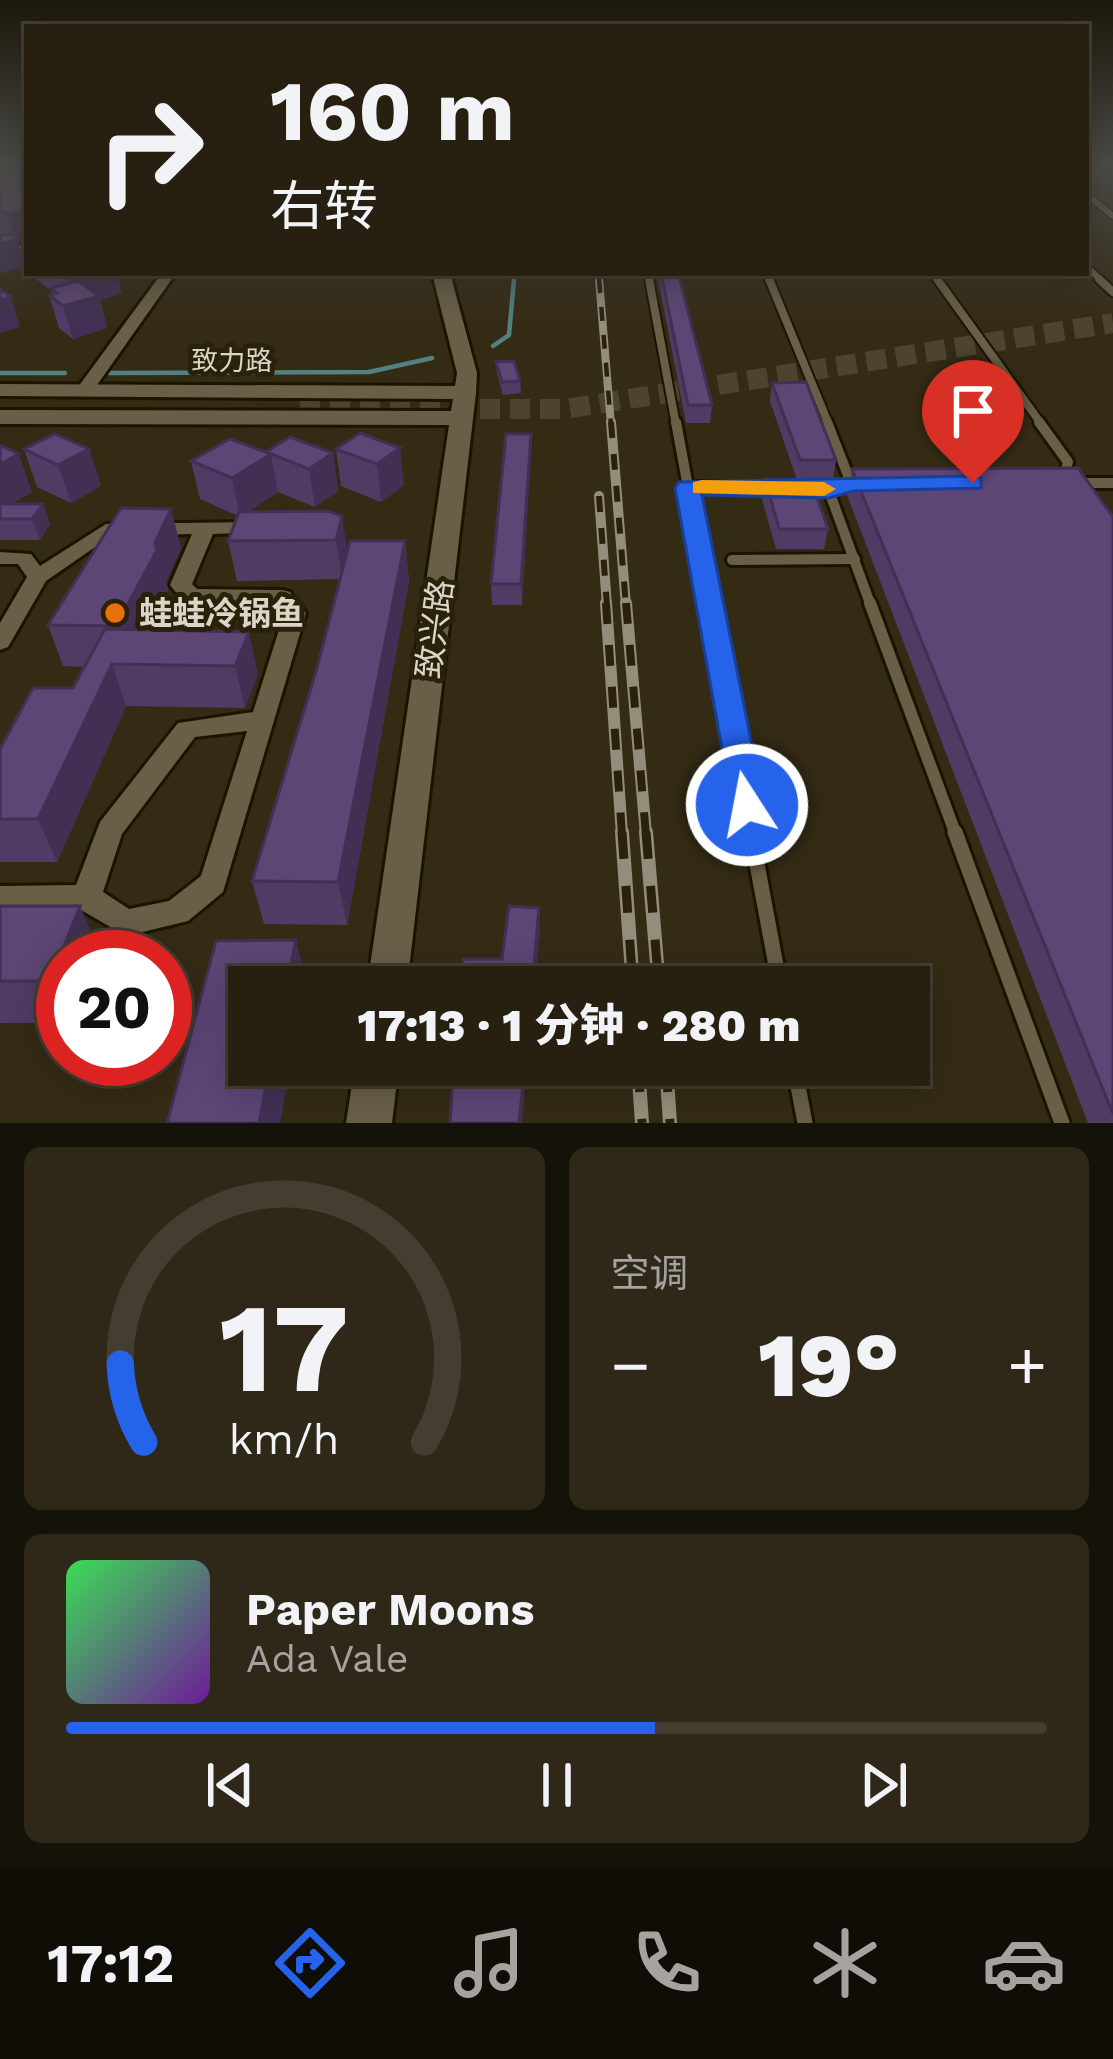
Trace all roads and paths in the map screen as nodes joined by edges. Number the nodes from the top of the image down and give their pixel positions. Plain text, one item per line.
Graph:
1 (1089, 269) edge
2 (167, 276) edge
3 (442, 276) edge
4 (649, 276) edge
5 (768, 276) edge
6 (935, 276) edge
7 (1113, 292) edge
8 (84, 391) junction
9 (0, 398) edge
10 (302, 404) junction
11 (464, 405) junction
12 (0, 417) edge
13 (851, 483) junction
14 (868, 483) edge
15 (1042, 483) edge
16 (1068, 483) junction
17 (1113, 483) edge
18 (688, 488) junction
19 (790, 488) edge
20 (812, 488) edge
21 (829, 490) junction
22 (1087, 502) edge
23 (205, 528) junction
24 (291, 528) edge
25 (0, 558) edge
26 (733, 560) dead end
27 (855, 560) junction
28 (38, 577) junction
29 (0, 643) edge
30 (260, 720) junction
31 (86, 897) junction
32 (0, 899) edge
33 (390, 966) edge
34 (776, 966) edge
35 (373, 1086) edge
36 (798, 1086) edge
37 (369, 1123) edge
38 (805, 1123) edge
39 (1063, 1123) edge

1 - 7 lane
2 - 8 street
3 - 11 street, 致兴路
4 - 18 lane
5 - 13 lane
6 - 16 lane
8 - 9 street, 致力路
8 - 10 street, 致力路
9 - 10 street, 致力路
10 - 11 street, 致力路
10 - 12 street, 致力路
11 - 33 street, 致兴路
13 - 14 lane
13 - 21 lane
15 - 16 lane
16 - 17 lane
16 - 22 lane
18 - 19 lane
18 - 34 lane
20 - 21 lane
21 - 27 lane
23 - 24 street
23 - 28 street
23 - 30 street
25 - 28 street
26 - 27 lane
27 - 39 lane
28 - 29 street
30 - 31 street
30 - 31 street
31 - 32 street
35 - 37 street
36 - 38 lane

